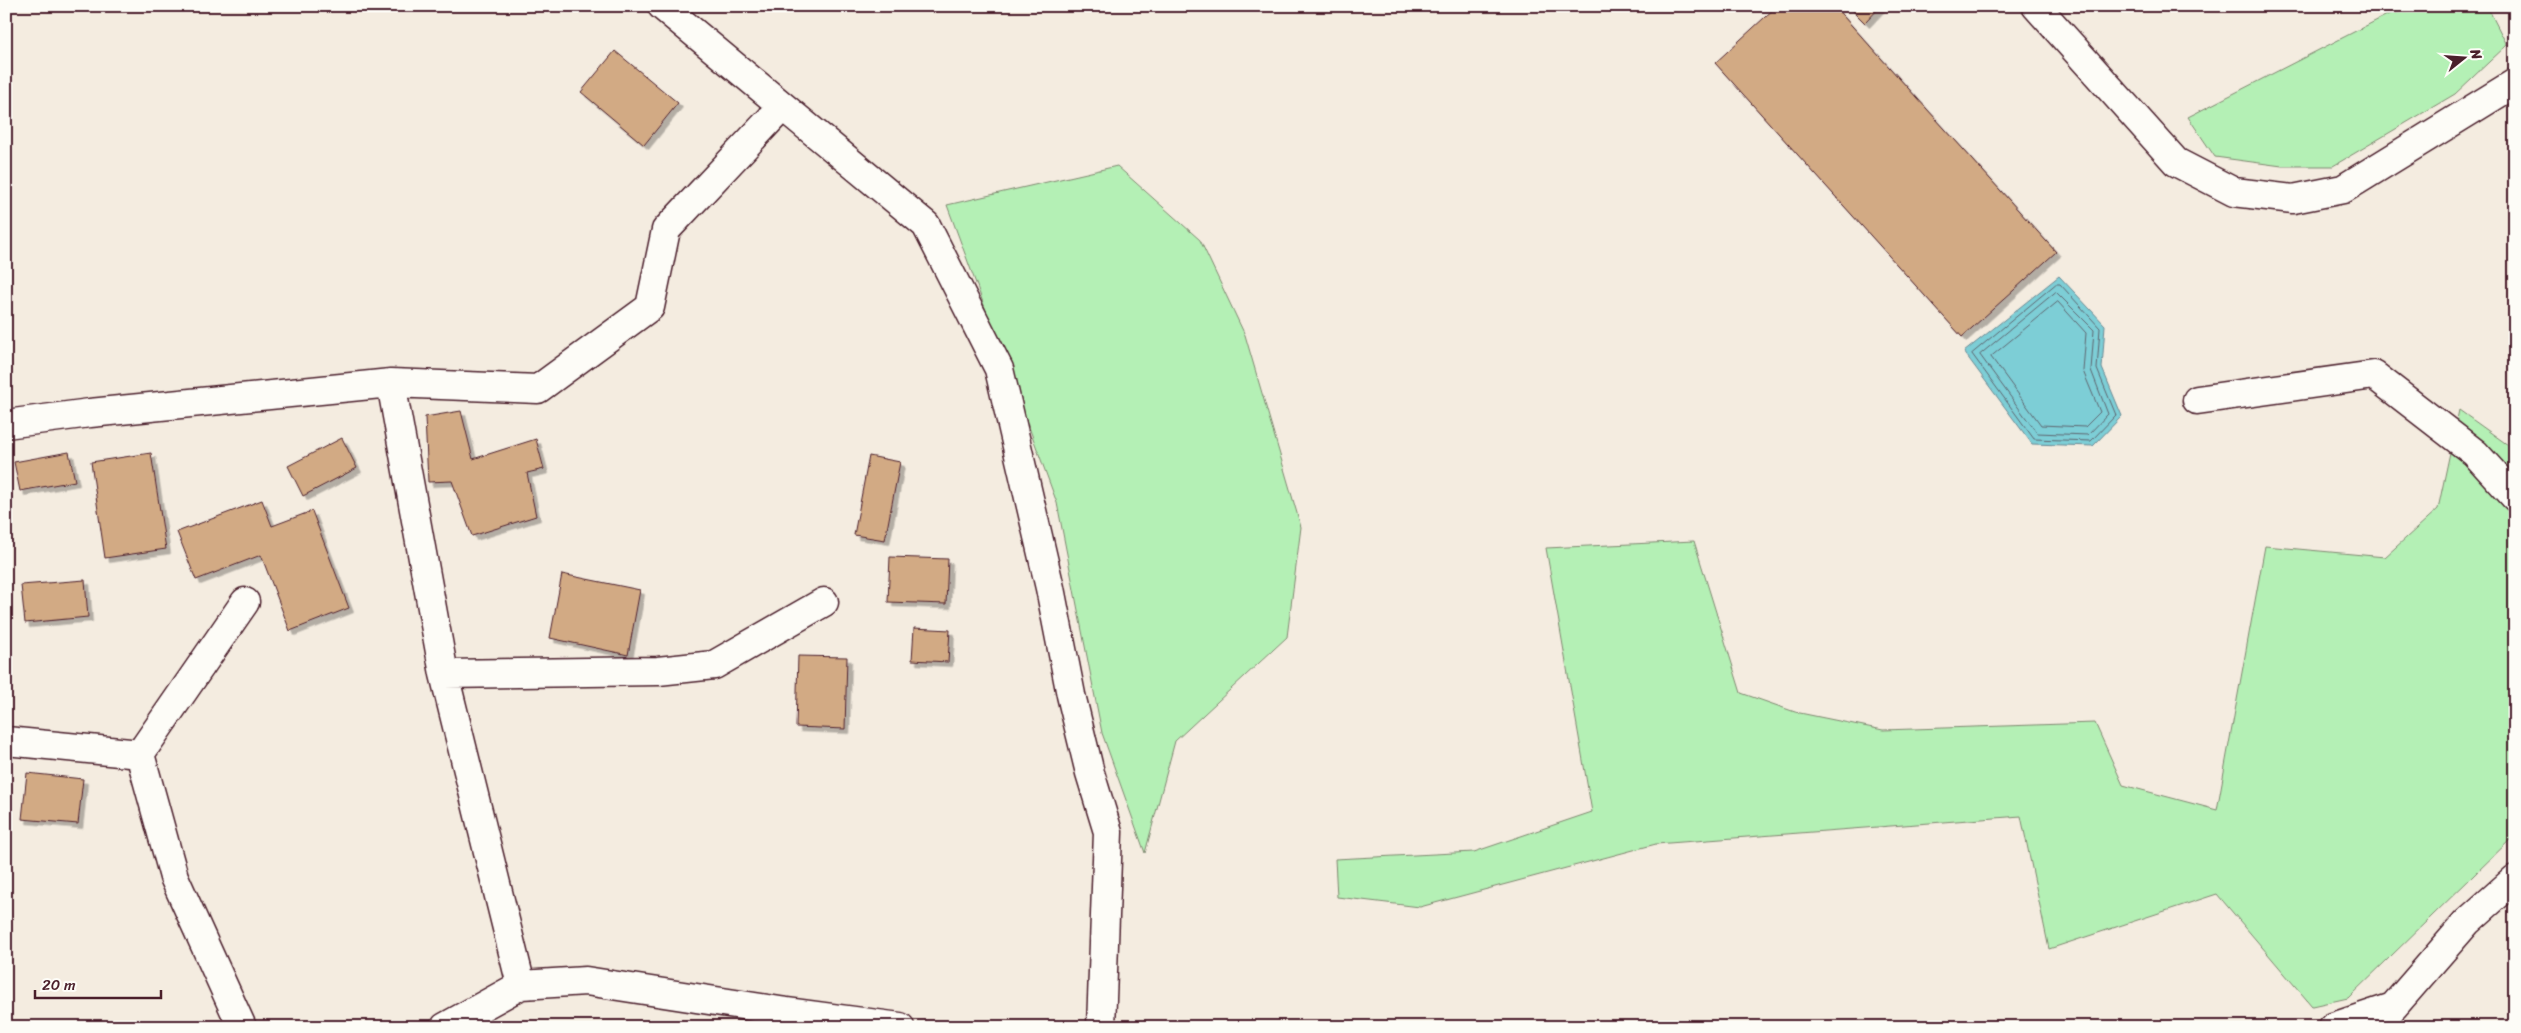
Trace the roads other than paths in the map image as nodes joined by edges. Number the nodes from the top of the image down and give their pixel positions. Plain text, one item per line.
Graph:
1 (662, 6) edge
2 (2036, 6) edge
3 (2515, 83) edge
4 (782, 107) junction
5 (391, 383) junction
6 (2197, 400) dead end
7 (6, 424) edge
8 (2515, 497) edge
9 (245, 602) dead end
10 (824, 602) dead end
11 (444, 674) junction
12 (6, 741) edge
13 (140, 754) junction
14 (2515, 879) edge
15 (521, 985) junction
16 (2394, 1006) junction
17 (242, 1027) edge
18 (445, 1027) edge
19 (900, 1027) edge
20 (1101, 1027) edge
21 (2333, 1027) edge
22 (2373, 1027) edge

1 - 4 street
2 - 3 street
4 - 5 street
4 - 20 street
5 - 7 street
5 - 11 street
6 - 8 street
9 - 13 street
10 - 11 street
11 - 15 street
12 - 13 street
13 - 17 street
14 - 16 street
15 - 18 street
15 - 19 street
16 - 21 street
16 - 22 street

